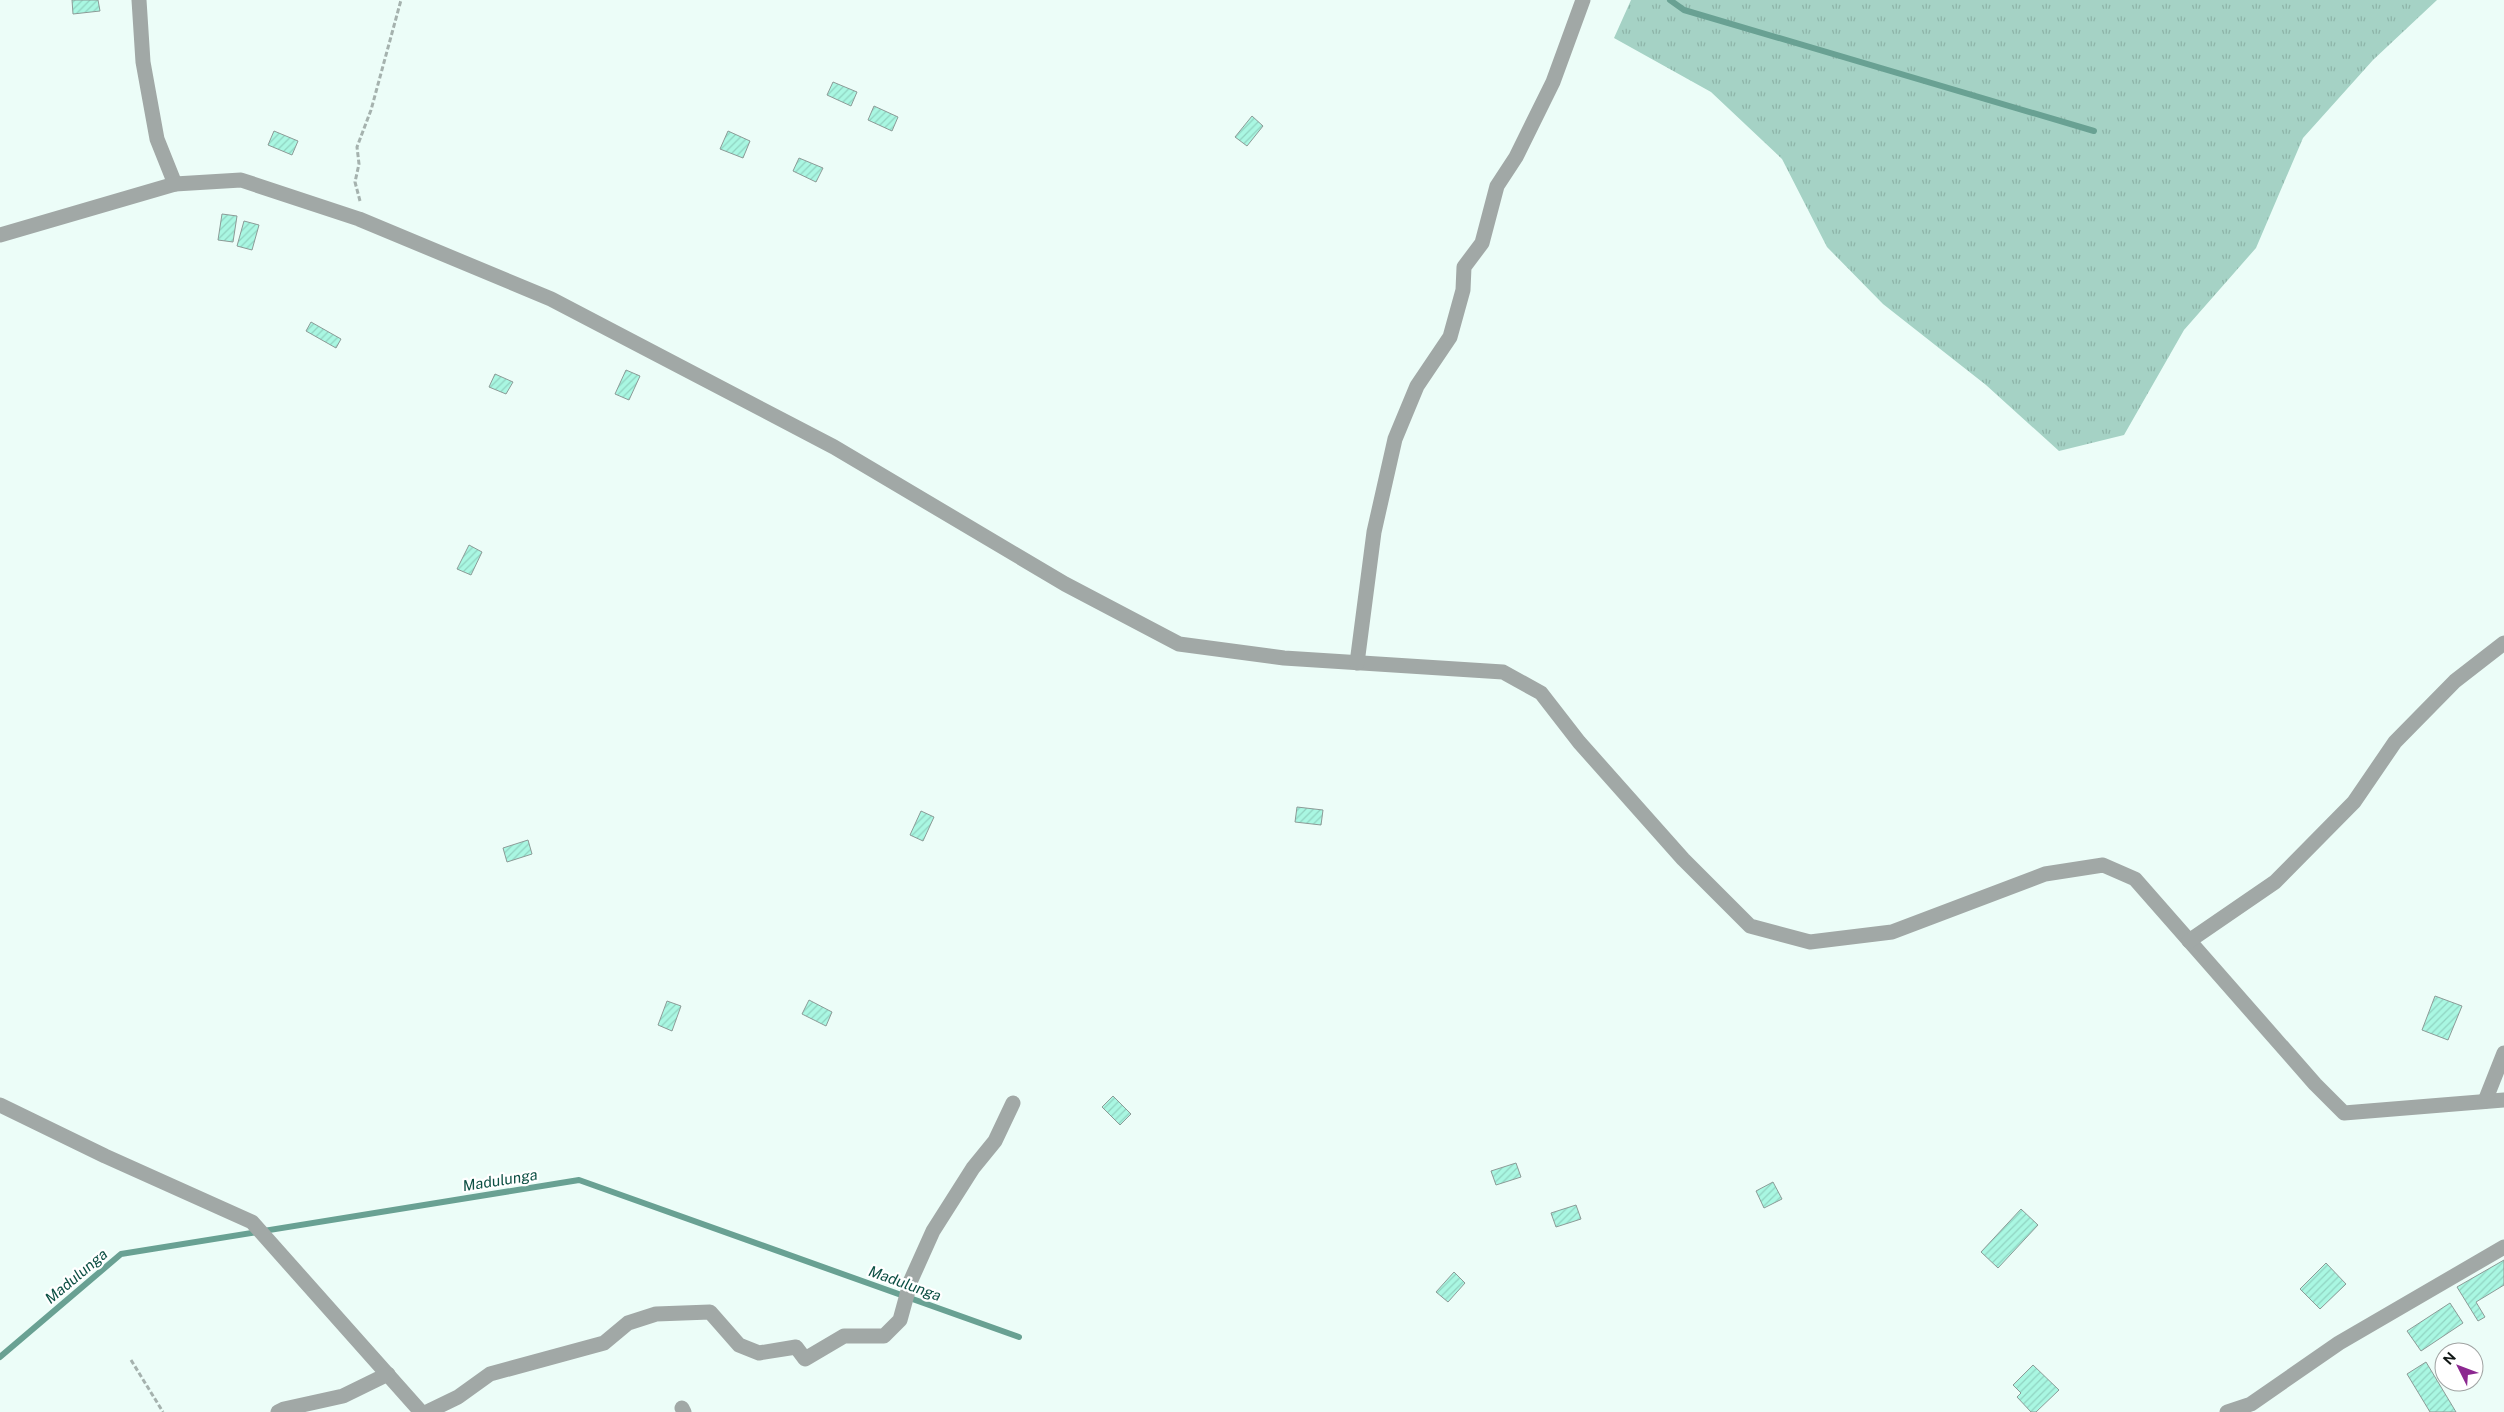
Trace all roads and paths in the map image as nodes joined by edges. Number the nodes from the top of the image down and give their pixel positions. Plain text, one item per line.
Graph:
1 (139, 0) edge
2 (401, 0) edge
3 (1583, 0) edge
4 (175, 184) junction
5 (359, 219) junction
6 (0, 235) edge
7 (2504, 642) edge
8 (1357, 663) junction
9 (2189, 941) junction
10 (2504, 1053) edge
11 (2504, 1100) edge
12 (2485, 1101) junction
13 (1013, 1103) dead end
14 (0, 1105) edge
15 (2504, 1247) edge
16 (130, 1360) dead end
17 (388, 1374) junction
18 (163, 1412) edge
19 (278, 1412) edge
20 (421, 1412) edge
21 (426, 1412) edge
22 (2227, 1412) edge

1 - 4 street
2 - 5 path
3 - 8 street
4 - 5 street
4 - 6 street
5 - 8 street
7 - 9 street
8 - 9 street
9 - 12 street
10 - 12 street
11 - 12 street
13 - 21 street
14 - 17 street
15 - 22 street
16 - 18 path
17 - 19 street
17 - 20 street

